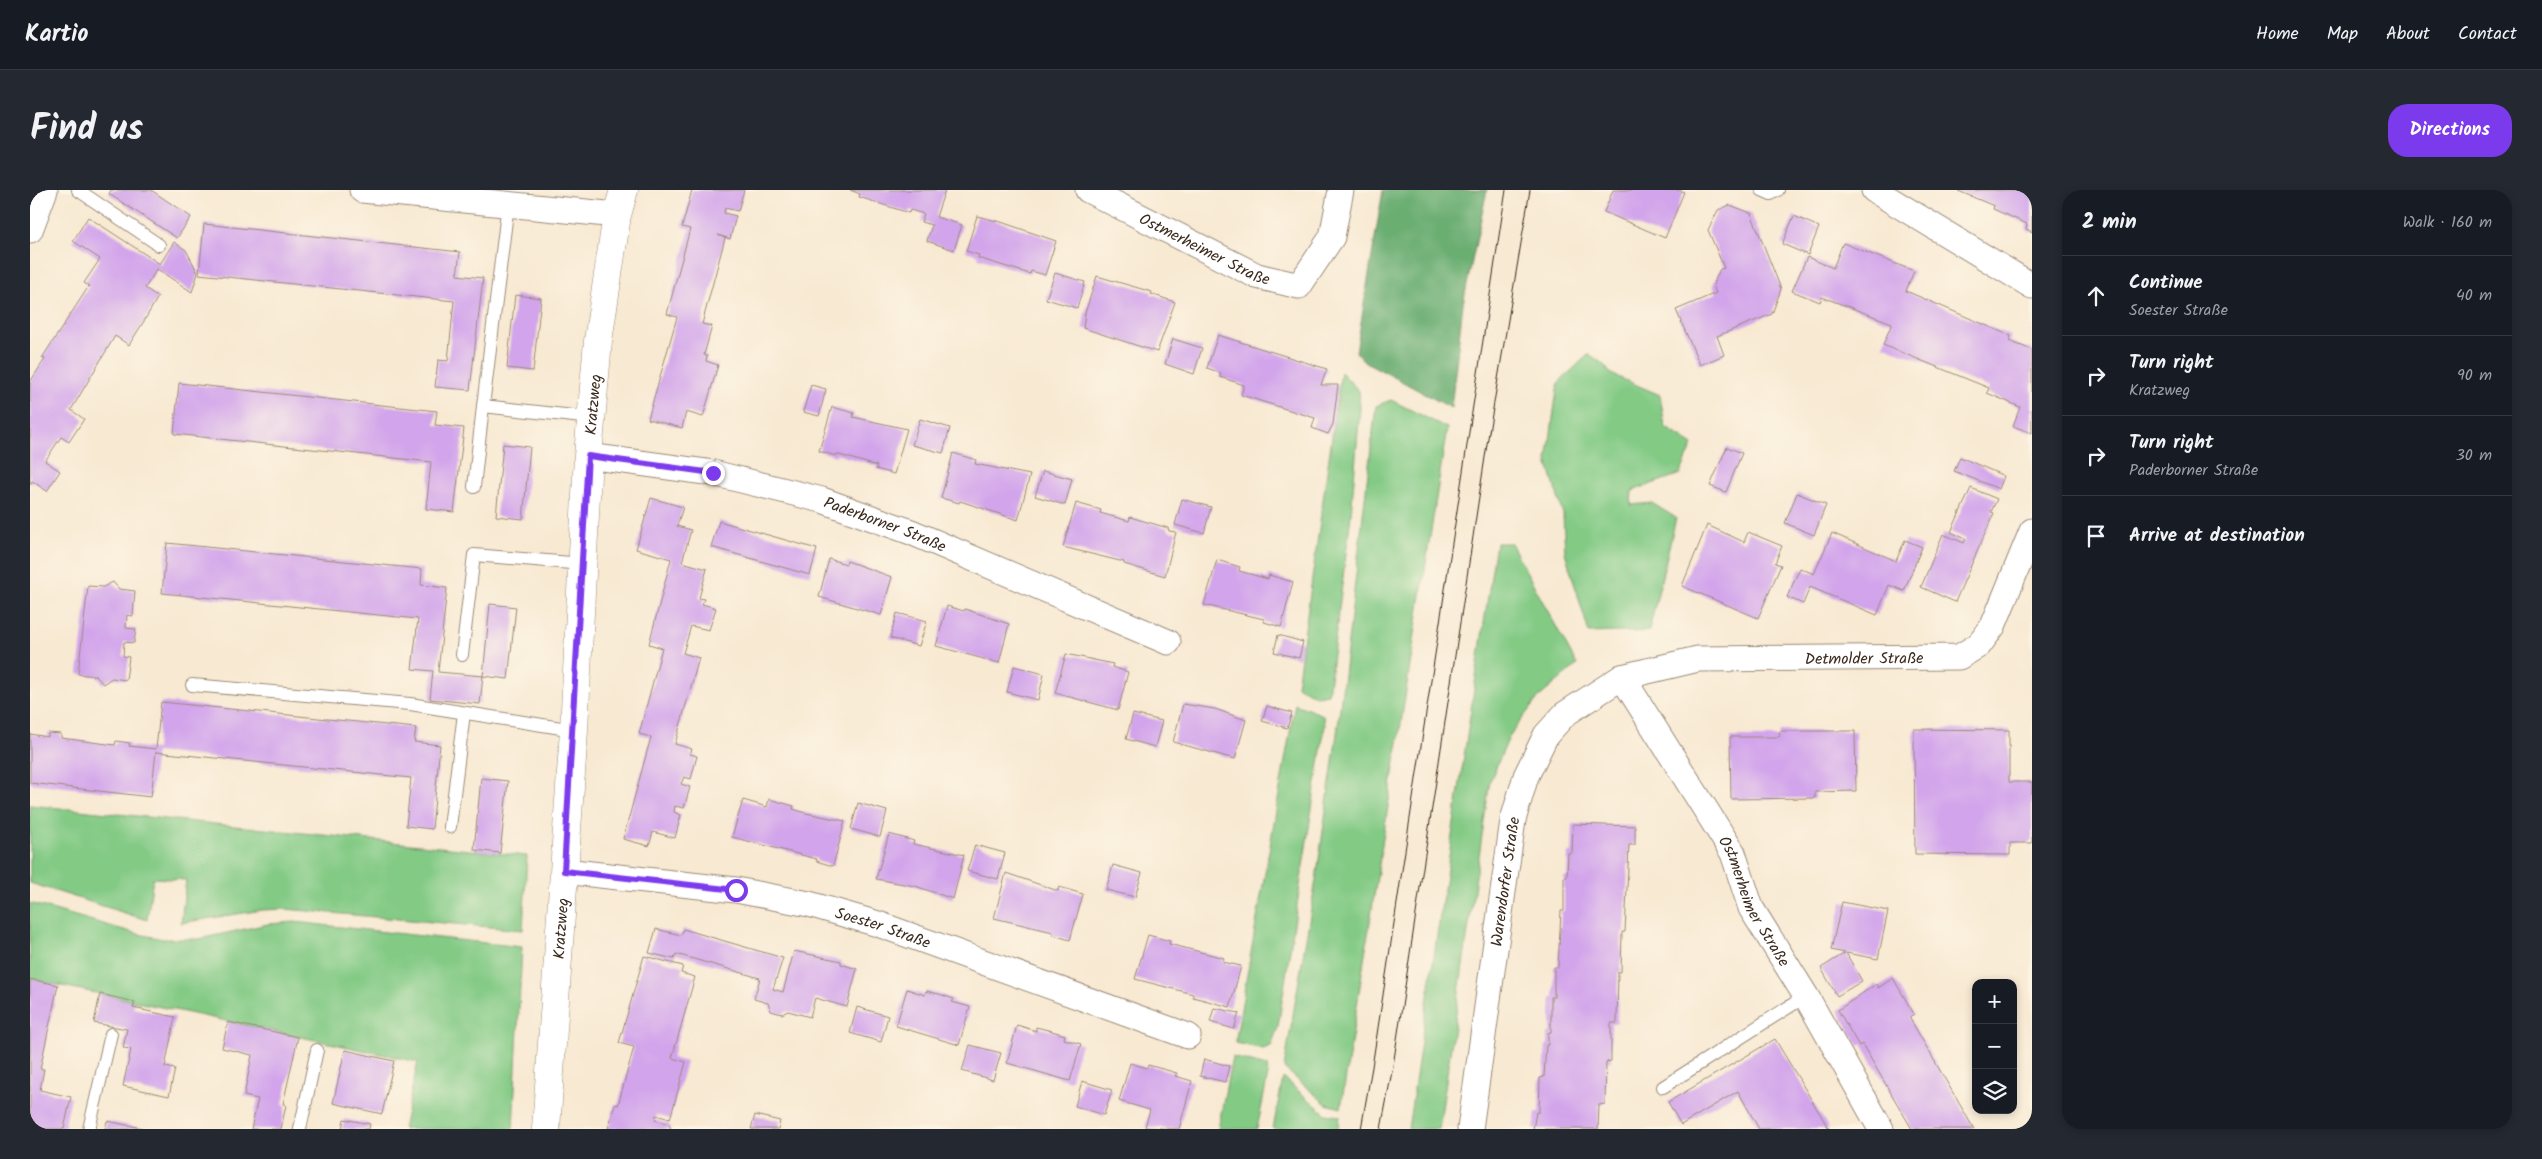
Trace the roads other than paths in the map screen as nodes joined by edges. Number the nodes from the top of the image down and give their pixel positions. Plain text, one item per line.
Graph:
1 (45, 190) edge
2 (78, 190) edge
3 (362, 190) edge
4 (1088, 190) edge
5 (1341, 190) edge
6 (1762, 190) edge
7 (1778, 190) edge
8 (1874, 190) edge
9 (403, 192) edge
10 (620, 203) edge
11 (508, 204) junction
12 (30, 230) edge
13 (159, 245) dead end
14 (2032, 286) edge
15 (483, 406) junction
16 (592, 418) junction
17 (588, 456) junction
18 (474, 487) dead end
19 (2032, 531) edge
20 (583, 564) junction
21 (1168, 642) dead end
22 (462, 655) dead end
23 (1622, 677) junction
24 (192, 685) dead end
25 (464, 712) junction
26 (574, 730) junction
27 (450, 828) dead end
28 (564, 871) junction
29 (1806, 996) junction
30 (111, 1034) dead end
31 (1188, 1036) dead end
32 (317, 1050) dead end
33 (1663, 1087) dead end
34 (89, 1129) edge
35 (300, 1129) edge
36 (546, 1129) edge
37 (1470, 1129) edge
38 (1881, 1129) edge

1 - 12 street
2 - 13 lane
3 - 9 street
4 - 5 street, Ostmerheimer Straße
6 - 7 lane
8 - 14 street
9 - 11 street
10 - 11 street
10 - 16 street, Kratzweg
11 - 15 lane
15 - 16 lane
15 - 18 lane
16 - 17 street, Kratzweg
17 - 20 street, Kratzweg
17 - 21 street, Paderborner Straße
19 - 23 street, Detmolder Straße
20 - 22 lane
20 - 26 street, Kratzweg
23 - 29 street, Ostmerheimer Straße
23 - 37 street, Warendorfer Straße
24 - 25 lane
25 - 26 lane
25 - 27 lane
26 - 28 street, Kratzweg
28 - 31 street, Soester Straße
28 - 36 street, Kratzweg
29 - 33 lane
29 - 38 street, Ostmerheimer Straße
30 - 34 lane
32 - 35 lane

